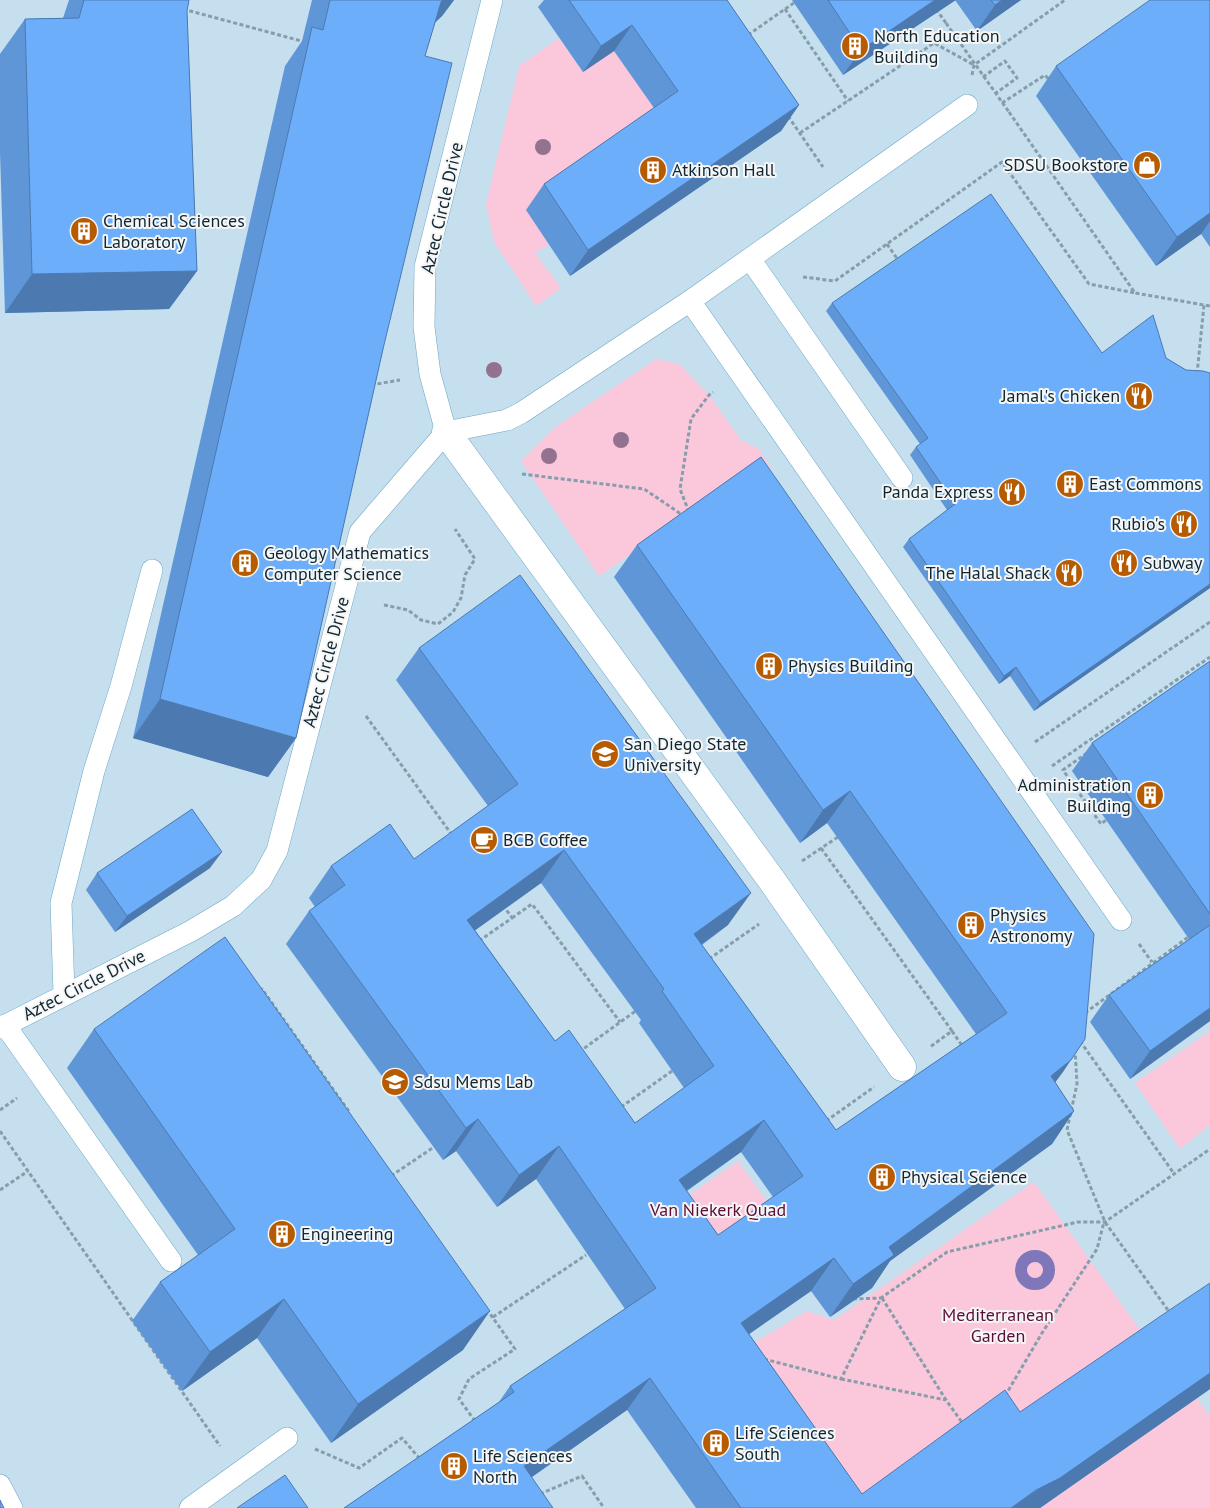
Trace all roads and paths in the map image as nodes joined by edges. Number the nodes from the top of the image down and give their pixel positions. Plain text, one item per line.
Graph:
1 (492, 0) edge
2 (798, 0) edge
3 (1065, 0) edge
4 (178, 8) edge
5 (935, 8) dead end
6 (785, 9) junction
7 (745, 37) edge
8 (311, 43) edge
9 (974, 65) junction
10 (1052, 84) dead end
11 (996, 93) junction
12 (969, 95) junction
13 (848, 101) junction
14 (1002, 103) junction
15 (784, 111) edge
16 (800, 133) junction
17 (842, 194) junction
18 (887, 244) junction
19 (750, 259) junction
20 (899, 261) edge
21 (794, 276) dead end
22 (1135, 293) junction
23 (690, 301) junction
24 (1204, 305) junction
25 (1210, 306) edge
26 (430, 374) junction
27 (1197, 380) edge
28 (365, 386) edge
29 (709, 395) dead end
30 (446, 432) junction
31 (519, 473) dead end
32 (902, 478) dead end
33 (690, 514) edge
34 (686, 518) edge
35 (455, 529) dead end
36 (152, 570) dead end
37 (384, 605) dead end
38 (1210, 622) edge
39 (1210, 657) edge
40 (366, 716) dead end
41 (1088, 741) junction
42 (1092, 748) dead end
43 (1089, 751) dead end
44 (1010, 760) junction
45 (1026, 783) junction
46 (1106, 820) dead end
47 (846, 832) edge
48 (454, 837) edge
49 (821, 848) edge
50 (500, 902) edge
51 (788, 904) junction
52 (512, 918) junction
53 (1121, 920) dead end
54 (1192, 934) dead end
55 (478, 942) edge
56 (708, 960) edge
57 (64, 994) junction
58 (255, 995) edge
59 (643, 1005) dead end
60 (1080, 1017) edge
61 (620, 1022) junction
62 (3, 1026) edge
63 (952, 1031) dead end
64 (1074, 1041) edge
65 (1080, 1041) edge
66 (963, 1047) edge
67 (574, 1056) edge
68 (902, 1067) dead end
69 (672, 1072) dead end
70 (18, 1097) dead end
71 (0, 1110) edge
72 (616, 1111) edge
73 (352, 1116) edge
74 (1062, 1123) edge
75 (1067, 1130) junction
76 (0, 1131) edge
77 (434, 1147) dead end
78 (1210, 1149) edge
79 (28, 1171) junction
80 (391, 1171) edge
81 (1175, 1175) junction
82 (387, 1179) edge
83 (396, 1180) edge
84 (0, 1190) edge
85 (1105, 1222) junction
86 (586, 1255) dead end
87 (171, 1261) dead end
88 (881, 1298) junction
89 (853, 1299) edge
90 (487, 1309) edge
91 (1171, 1314) edge
92 (493, 1317) junction
93 (756, 1357) edge
94 (841, 1379) junction
95 (946, 1400) junction
96 (997, 1401) edge
97 (475, 1420) junction
98 (467, 1426) edge
99 (966, 1426) edge
100 (480, 1427) edge
101 (287, 1438) joint
102 (428, 1453) edge
103 (238, 1473) junction
104 (0, 1485) edge
105 (532, 1497) edge
106 (12, 1508) edge
107 (190, 1508) edge
108 (604, 1508) edge

1 - 26 lane, Aztec Circle Drive
2 - 6 path
3 - 9 path
4 - 8 path
5 - 11 path, bridge
6 - 7 path
6 - 13 path
9 - 12 path
9 - 13 path
10 - 14 path
11 - 12 path
11 - 14 path, bridge
12 - 17 lane
13 - 16 path
14 - 22 path, bridge
15 - 16 path
16 - 17 path
17 - 19 lane
18 - 20 path
18 - 21 path
18 - 22 path
19 - 23 lane
19 - 32 lane
22 - 24 path
23 - 30 lane
23 - 44 lane
24 - 25 path
24 - 27 path
26 - 28 path
26 - 30 lane, Aztec Circle Drive
29 - 33 path
30 - 51 street
30 - 57 lane, Aztec Circle Drive
31 - 34 path
35 - 37 path
36 - 57 lane
38 - 44 path
39 - 41 path
40 - 48 path
41 - 42 path
41 - 45 path
43 - 46 path
44 - 45 lane
45 - 53 lane
47 - 49 path
50 - 52 path
51 - 56 path
51 - 68 street
52 - 55 path
52 - 61 path
54 - 60 path
57 - 62 lane, Aztec Circle Drive
58 - 73 path
59 - 61 path
61 - 67 path
62 - 87 lane
63 - 66 path
64 - 75 path
65 - 81 path
69 - 72 path
70 - 71 path
74 - 75 path
75 - 85 path
76 - 79 path
77 - 82 path, bridge
78 - 81 path
79 - 84 path
79 - 103 path
80 - 83 path
81 - 85 path
85 - 88 path
85 - 91 path
85 - 96 path
86 - 92 path
88 - 89 path
88 - 94 path
88 - 95 path
90 - 92 path
92 - 97 path
93 - 94 path
94 - 95 path
95 - 99 path
97 - 98 path
97 - 100 path
101 - 102 path
101 - 103 lane
103 - 107 lane
104 - 106 lane
105 - 108 path

